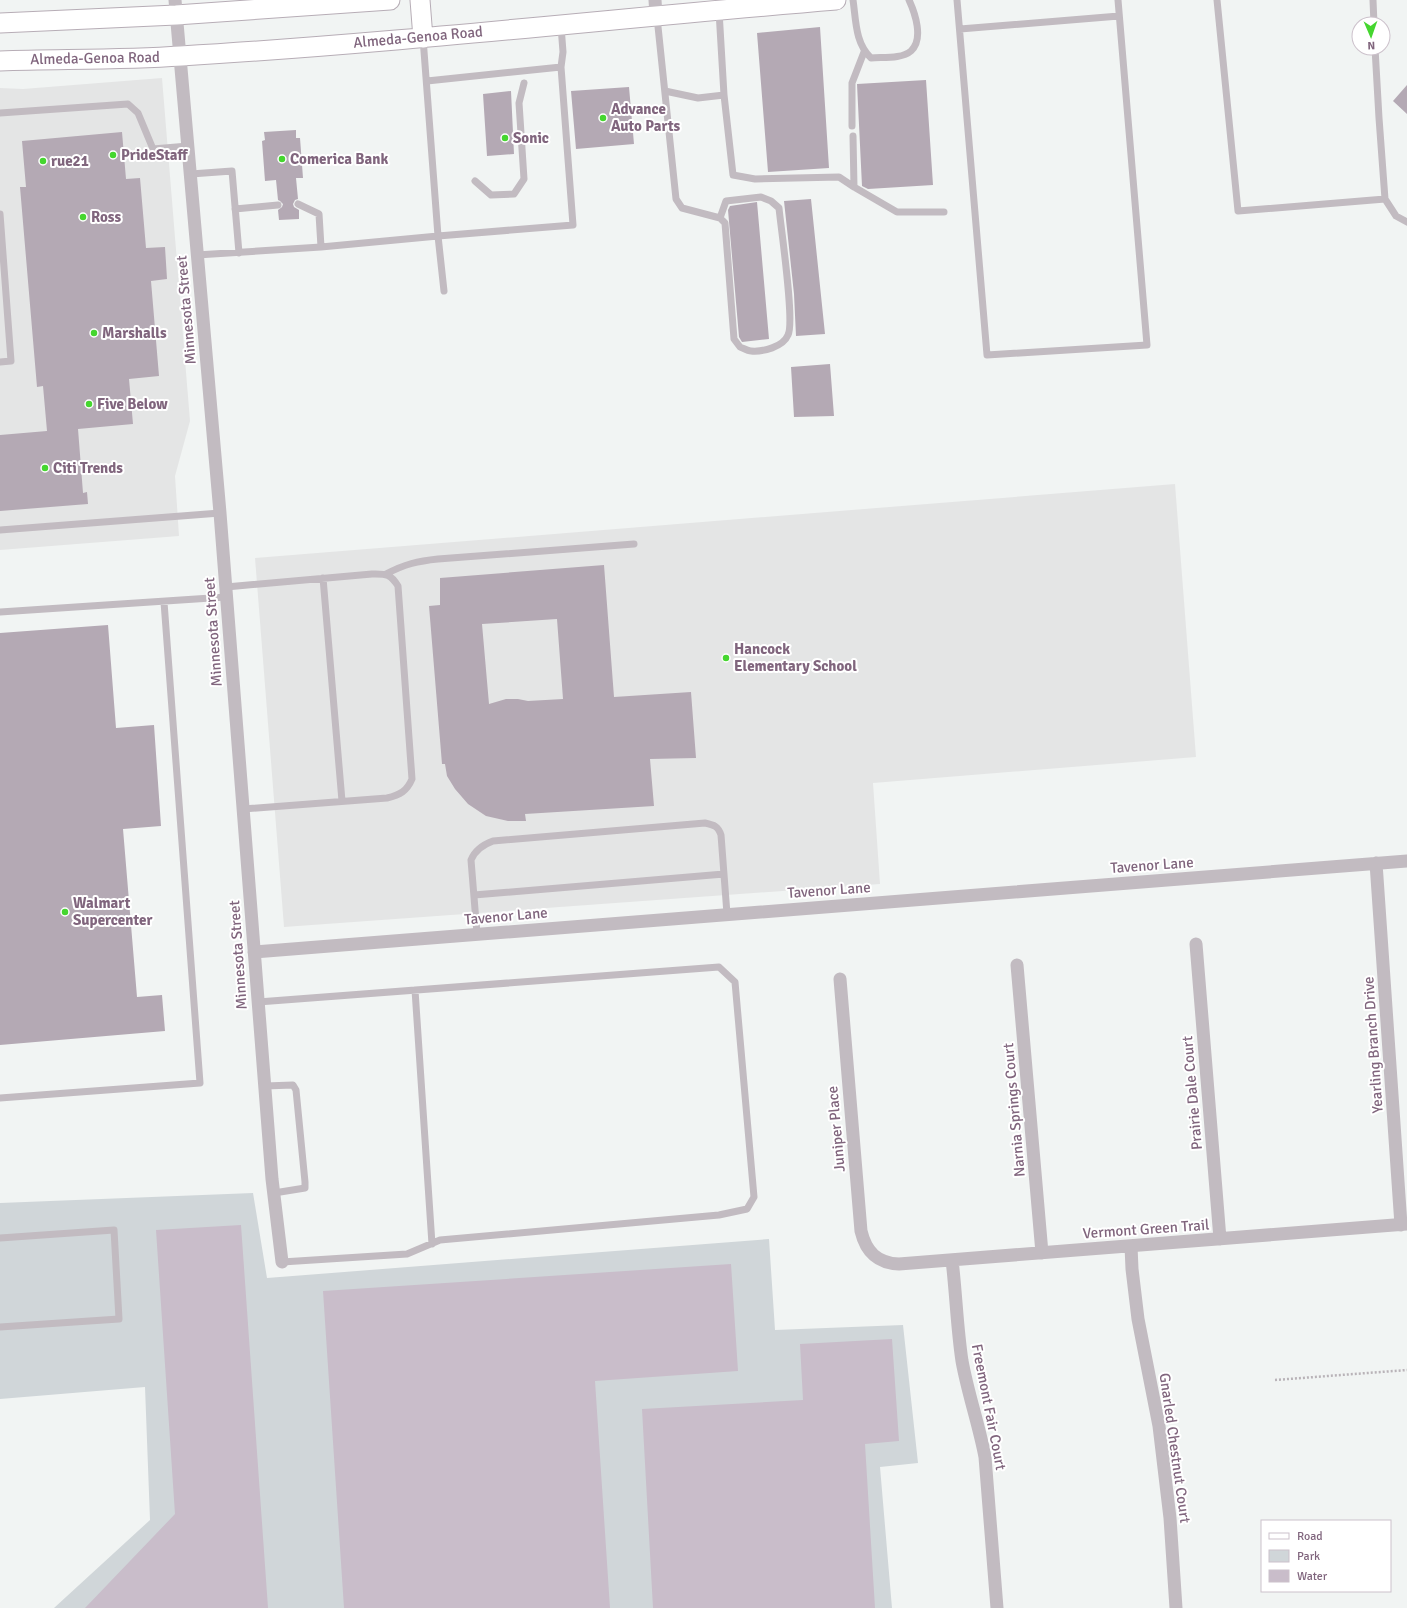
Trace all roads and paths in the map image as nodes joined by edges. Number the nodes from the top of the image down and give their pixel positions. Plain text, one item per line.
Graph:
1 (390, 0) edge
2 (420, 0) edge
3 (836, 0) edge
4 (854, 0) edge
5 (909, 0) edge
6 (957, 0) edge
7 (1118, 0) edge
8 (1217, 0) edge
9 (1373, 0) edge
10 (367, 1) edge
11 (176, 8) edge
12 (656, 8) edge
13 (718, 10) junction
14 (1119, 16) junction
15 (1374, 16) edge
16 (0, 23) edge
17 (561, 24) junction
18 (960, 29) junction
19 (423, 38) junction
20 (864, 52) junction
21 (180, 56) junction
22 (1375, 56) edge
23 (0, 61) edge
24 (561, 67) junction
25 (427, 81) junction
26 (524, 82) dead end
27 (665, 91) junction
28 (724, 95) junction
29 (0, 113) edge
30 (852, 126) dead end
31 (853, 136) dead end
32 (188, 146) junction
33 (190, 174) junction
34 (475, 181) dead end
35 (854, 187) junction
36 (1385, 199) junction
37 (298, 204) dead end
38 (278, 205) dead end
39 (235, 209) junction
40 (944, 212) dead end
41 (0, 214) edge
42 (720, 218) junction
43 (1407, 222) edge
44 (1, 228) edge
45 (438, 236) junction
46 (322, 247) junction
47 (239, 252) junction
48 (197, 256) junction
49 (444, 291) dead end
50 (0, 362) edge
51 (220, 513) junction
52 (0, 530) edge
53 (634, 544) dead end
54 (386, 574) junction
55 (323, 578) junction
56 (226, 592) junction
57 (164, 602) junction
58 (0, 612) edge
59 (342, 801) junction
60 (243, 809) junction
61 (1407, 861) edge
62 (1376, 863) junction
63 (724, 874) junction
64 (474, 895) junction
65 (727, 914) junction
66 (477, 934) junction
67 (1196, 944) dead end
68 (254, 952) junction
69 (1017, 964) dead end
70 (840, 979) dead end
71 (415, 990) junction
72 (258, 1002) junction
73 (264, 1086) junction
74 (0, 1098) edge
75 (274, 1194) junction
76 (1404, 1224) edge
77 (0, 1238) edge
78 (1220, 1239) junction
79 (432, 1244) junction
80 (1131, 1246) junction
81 (1042, 1253) junction
82 (952, 1260) junction
83 (282, 1262) joint
84 (888, 1263) joint
85 (0, 1327) edge
86 (1407, 1370) edge
87 (1275, 1380) dead end
88 (997, 1608) edge
89 (1176, 1608) edge

1 - 10 main road
2 - 19 main road
3 - 13 main road, Almeda-Genoa Road
4 - 20 lane
5 - 20 lane
6 - 18 lane
7 - 14 lane
8 - 36 lane
9 - 15 lane
10 - 11 main road
11 - 16 main road
11 - 21 street, Minnesota Street
12 - 13 main road, Almeda-Genoa Road
12 - 17 main road, Almeda-Genoa Road
12 - 27 lane
13 - 28 lane
14 - 18 lane
14 - 18 lane
17 - 19 main road, Almeda-Genoa Road
17 - 24 lane
19 - 21 main road, Almeda-Genoa Road
19 - 25 lane
20 - 30 lane
21 - 23 main road, Almeda-Genoa Road
21 - 32 street, Minnesota Street
22 - 36 lane
24 - 25 lane
24 - 45 lane
25 - 45 lane
26 - 34 lane
27 - 28 lane
27 - 42 lane
28 - 35 lane
29 - 32 lane
31 - 35 lane
32 - 33 street, Minnesota Street
33 - 39 lane
33 - 48 street, Minnesota Street
35 - 40 lane
36 - 43 lane
37 - 46 lane
38 - 39 lane
39 - 47 lane
41 - 44 lane
42 - 42 lane
44 - 50 lane
45 - 46 lane
45 - 49 lane
46 - 47 lane
47 - 48 lane
48 - 51 street, Minnesota Street
51 - 52 lane
51 - 56 street, Minnesota Street
53 - 54 lane
54 - 55 lane
54 - 59 lane
55 - 56 lane
55 - 59 lane
56 - 57 lane
56 - 60 street, Minnesota Street
57 - 58 lane
57 - 74 lane
59 - 60 lane
60 - 68 street, Minnesota Street
61 - 62 street, Tavenor Lane
62 - 65 street, Tavenor Lane
62 - 76 street, Yearling Branch Drive
63 - 64 lane
63 - 64 lane
63 - 65 lane
64 - 66 lane
65 - 66 street, Tavenor Lane
66 - 68 street, Tavenor Lane
67 - 78 street, Prairie Dale Court
68 - 72 street, Minnesota Street
69 - 81 street, Narnia Springs Court
70 - 84 street, Juniper Place
71 - 72 lane
71 - 79 lane
71 - 79 lane
72 - 73 street, Minnesota Street
73 - 75 street, Minnesota Street
73 - 75 lane
75 - 83 street, Minnesota Street
76 - 78 street, Vermont Green Trail
77 - 85 lane
78 - 80 street, Vermont Green Trail
79 - 83 lane
80 - 81 street, Vermont Green Trail
80 - 89 street, Gnarled Chestnut Court
81 - 82 street, Vermont Green Trail
82 - 84 street, Vermont Green Trail
82 - 88 street, Freemont Fair Court
86 - 87 path

